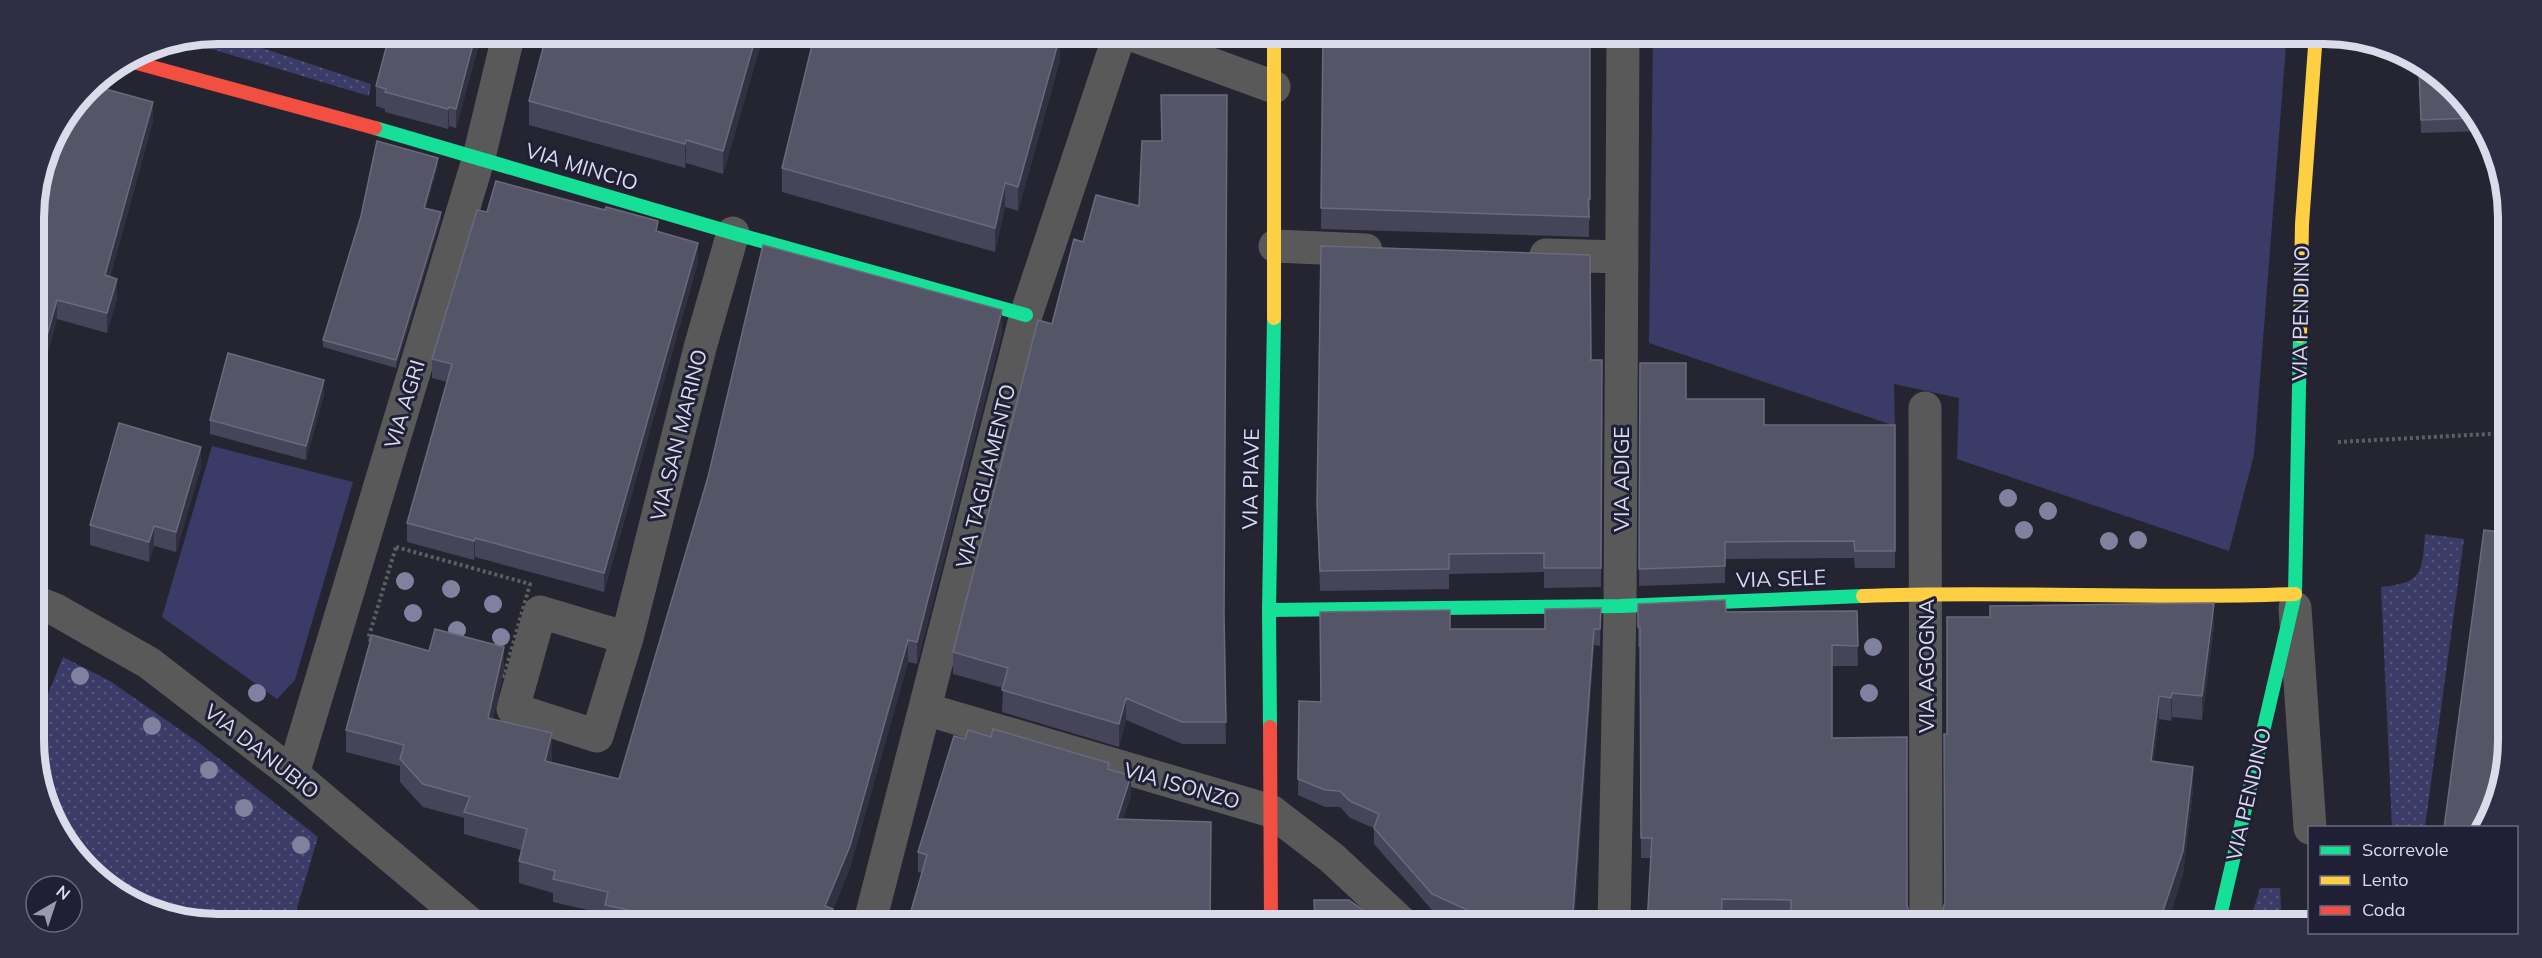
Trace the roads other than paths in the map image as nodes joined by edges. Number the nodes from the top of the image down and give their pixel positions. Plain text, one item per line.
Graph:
1 (506, 44) edge
2 (1116, 44) edge
3 (1156, 44) edge
4 (1274, 44) edge
5 (1623, 44) edge
6 (2315, 44) edge
7 (137, 63) edge
8 (1274, 87) junction
9 (479, 157) junction
10 (733, 233) junction
11 (1275, 246) junction
12 (1395, 250) edge
13 (1515, 254) edge
14 (1622, 257) junction
15 (1026, 315) junction
16 (1925, 408) dead end
17 (1926, 593) junction
18 (2295, 594) junction
19 (44, 605) edge
20 (1620, 606) junction
21 (1269, 610) junction
22 (627, 638) dead end
23 (925, 709) junction
24 (293, 774) junction
25 (1271, 811) junction
26 (2310, 826) edge
27 (459, 914) edge
28 (872, 914) edge
29 (1271, 914) edge
30 (1392, 914) edge
31 (1614, 914) edge
32 (1926, 914) edge
33 (2221, 914) edge

1 - 9 street, VIA AGRI
2 - 15 street, VIA TAGLIAMENTO
3 - 8 street
4 - 8 street, VIA PIAVE
5 - 14 street, VIA ADIGE
6 - 18 street, VIA PENDINO
7 - 9 street, VIA MINCIO
8 - 11 street, VIA PIAVE
9 - 10 street, VIA MINCIO
9 - 24 street, VIA AGRI
10 - 15 street, VIA MINCIO
10 - 22 street, VIA SAN MARINO
11 - 12 street
11 - 21 street, VIA PIAVE
13 - 14 street
14 - 20 street, VIA ADIGE
15 - 23 street, VIA TAGLIAMENTO
16 - 17 street, VIA AGOGNA
17 - 18 street, VIA SELE
17 - 20 street, VIA SELE
17 - 32 street, VIA AGOGNA
18 - 26 street, VIA PENDINO
18 - 33 street, VIA PENDINO
19 - 24 street, VIA DANUBIO
20 - 21 street, VIA SELE
20 - 31 street, VIA ADIGE
21 - 25 street, VIA PIAVE
23 - 25 street, VIA ISONZO
23 - 28 street, VIA TAGLIAMENTO
24 - 27 street, VIA DANUBIO
25 - 29 street, VIA PIAVE
25 - 30 street, VIA ISONZO

